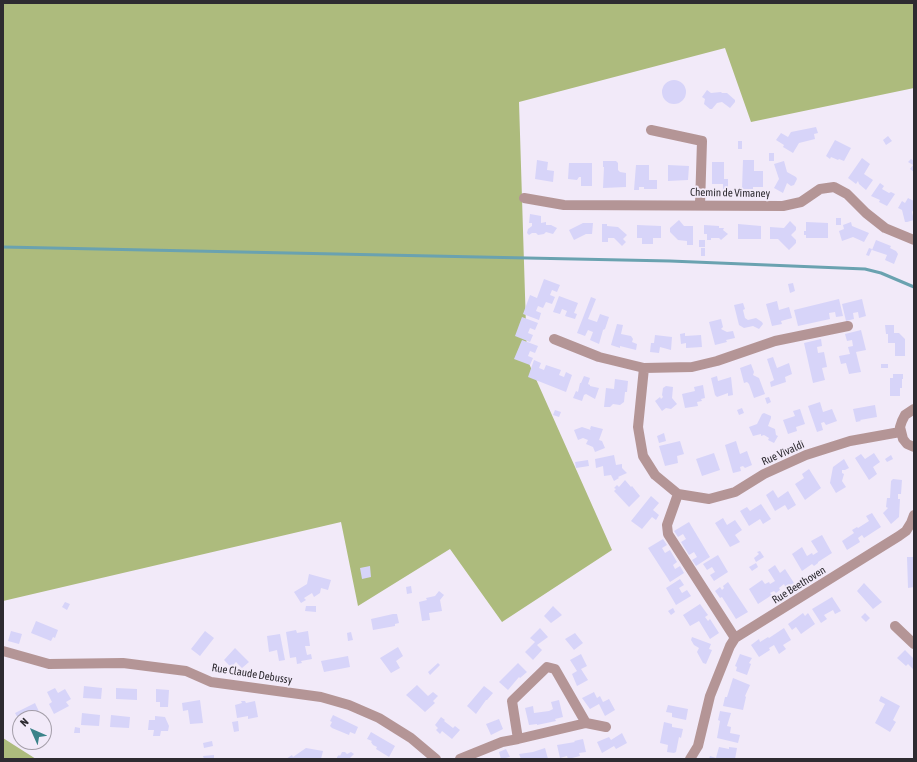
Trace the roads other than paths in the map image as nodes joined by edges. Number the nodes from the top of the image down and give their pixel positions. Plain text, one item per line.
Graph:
1 (651, 130) dead end
2 (524, 198) dead end
3 (700, 205) junction
4 (914, 240) edge
5 (848, 326) dead end
6 (554, 339) dead end
7 (644, 368) junction
8 (914, 409) edge
9 (900, 432) junction
10 (914, 447) edge
11 (678, 494) junction
12 (914, 515) edge
13 (895, 626) dead end
14 (735, 638) junction
15 (914, 644) edge
16 (3, 651) edge
17 (586, 723) junction
18 (606, 727) dead end
19 (518, 739) junction
20 (436, 759) edge
21 (460, 759) edge
22 (690, 759) edge

1 - 3 street
2 - 3 street, Chemin de Vimaney
3 - 4 street, Chemin de Vimaney
5 - 7 street
6 - 7 street
7 - 11 street
8 - 9 street
9 - 10 street
9 - 11 street, Rue Vivaldi
11 - 14 street
12 - 14 street, Rue Beethoven
13 - 15 street
14 - 22 street
16 - 20 street, Rue Claude Debussy
17 - 18 street
17 - 19 street
17 - 19 street
19 - 21 street

